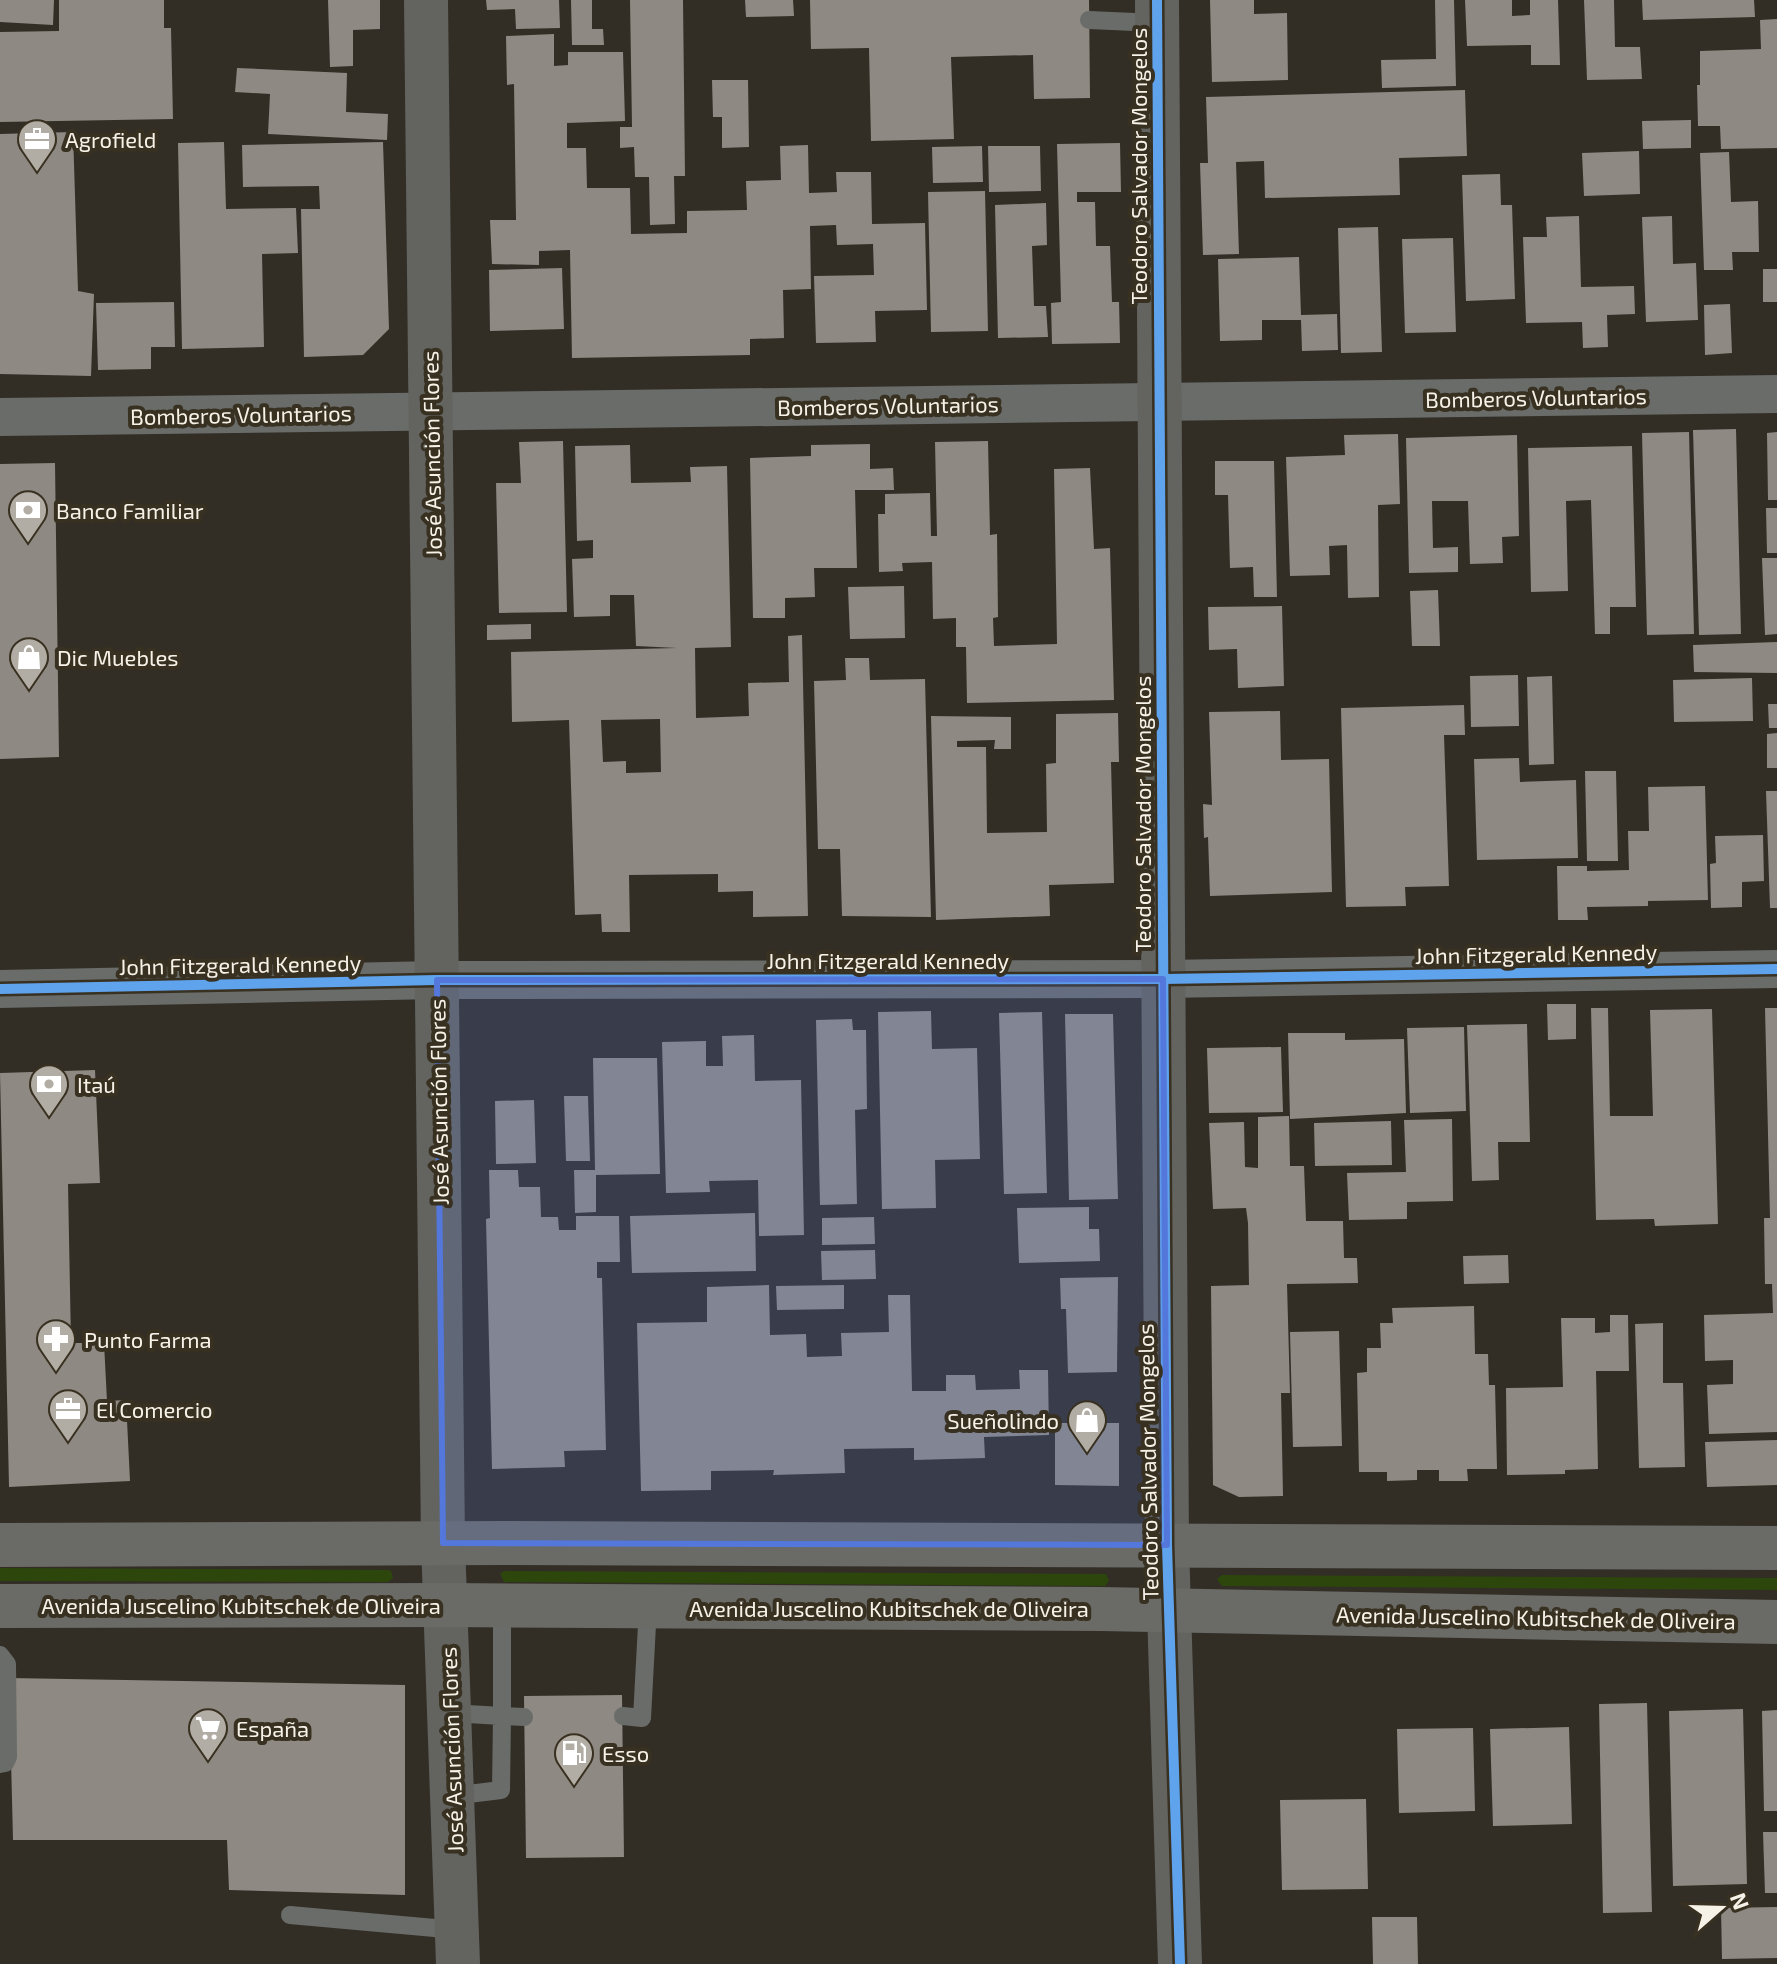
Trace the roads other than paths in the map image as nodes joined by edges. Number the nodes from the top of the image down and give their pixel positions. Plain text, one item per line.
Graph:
1 (426, 0) edge
2 (1157, 11) edge
3 (1089, 20) dead end
4 (1777, 394) edge
5 (1160, 402) junction
6 (431, 411) junction
7 (0, 417) edge
8 (1777, 969) edge
9 (1163, 979) junction
10 (437, 980) junction
11 (0, 989) edge
12 (443, 1543) junction
13 (0, 1545) edge
14 (1167, 1545) junction
15 (1777, 1548) edge
16 (446, 1605) junction
17 (502, 1605) junction
18 (0, 1606) edge
19 (648, 1606) junction
20 (1169, 1610) junction
21 (1777, 1622) edge
22 (0, 1655) edge
23 (450, 1713) junction
24 (502, 1716) junction
25 (623, 1716) dead end
26 (524, 1717) dead end
27 (0, 1764) edge
28 (452, 1796) junction
29 (290, 1915) dead end
30 (458, 1947) edge
31 (1180, 1964) edge

1 - 6 street, José Asunción Flores
2 - 3 lane
2 - 5 street, Teodoro Salvador Mongelos
4 - 5 street, Bomberos Voluntarios
5 - 6 street, Bomberos Voluntarios
5 - 9 street, Teodoro Salvador Mongelos
6 - 7 street, Bomberos Voluntarios
6 - 10 street, José Asunción Flores
8 - 9 street, John Fitzgerald Kennedy
9 - 10 street, John Fitzgerald Kennedy
9 - 14 street, Teodoro Salvador Mongelos
10 - 11 street, John Fitzgerald Kennedy
10 - 12 street, José Asunción Flores
12 - 13 main road
12 - 14 main road
12 - 16 street, José Asunción Flores
14 - 15 main road
14 - 20 street, Teodoro Salvador Mongelos
16 - 17 main road, Avenida Juscelino Kubitschek de Oliveira
16 - 18 main road, Avenida Juscelino Kubitschek de Oliveira
16 - 23 street, José Asunción Flores
17 - 19 main road, Avenida Juscelino Kubitschek de Oliveira
17 - 24 lane
19 - 20 main road, Avenida Juscelino Kubitschek de Oliveira
19 - 25 lane
20 - 21 main road, Avenida Juscelino Kubitschek de Oliveira
20 - 31 street, Teodoro Salvador Mongelos
22 - 27 lane
23 - 24 lane
23 - 28 street, José Asunción Flores
24 - 26 lane
24 - 28 lane
28 - 30 street, José Asunción Flores
29 - 30 lane

